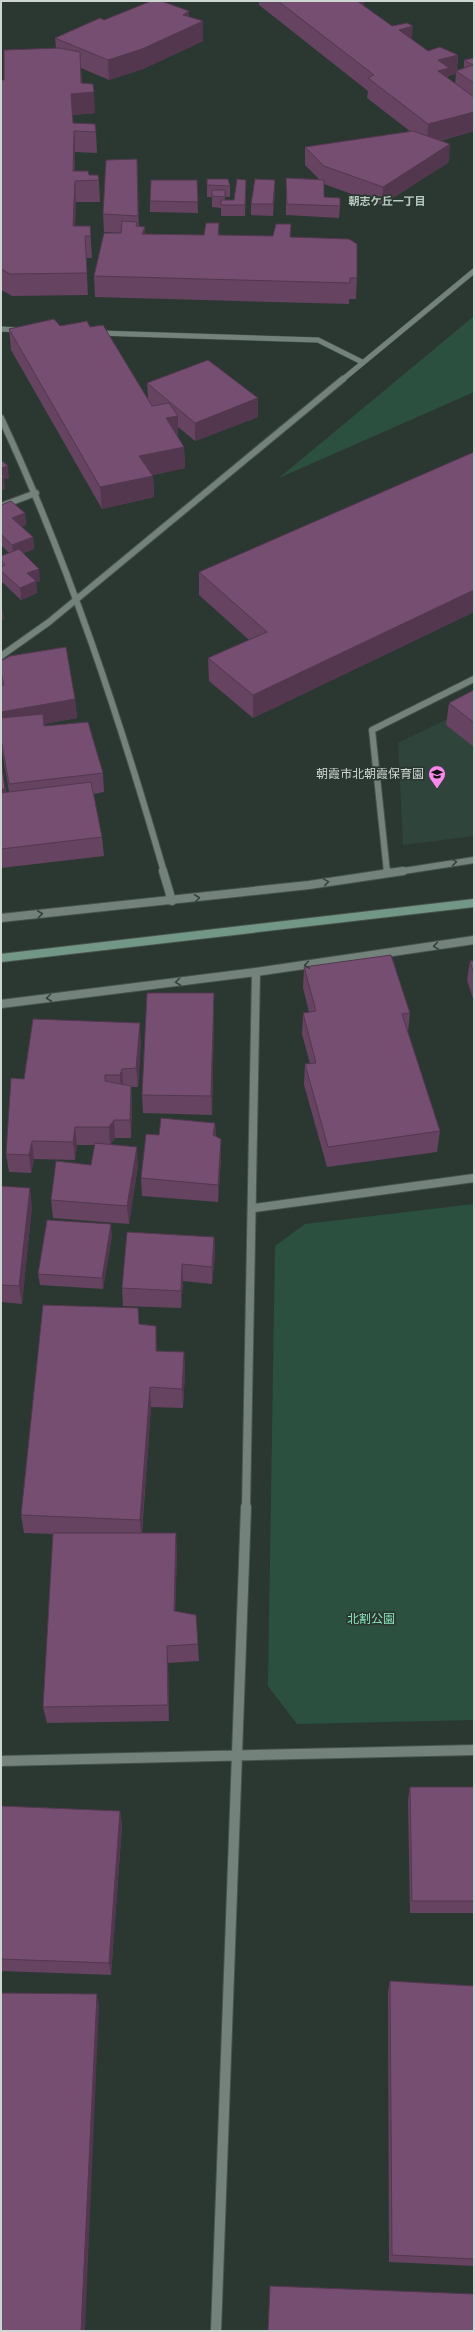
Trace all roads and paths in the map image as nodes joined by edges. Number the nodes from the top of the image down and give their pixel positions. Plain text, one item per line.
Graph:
1 (474, 271) edge
2 (1, 329) edge
3 (25, 330) edge
4 (88, 332) edge
5 (362, 362) junction
6 (1, 418) edge
7 (36, 493) junction
8 (1, 506) edge
9 (76, 600) junction
10 (1, 656) edge
11 (474, 679) edge
12 (474, 860) edge
13 (387, 873) junction
14 (172, 901) junction
15 (474, 903) edge
16 (1, 918) edge
17 (474, 940) edge
18 (1, 958) edge
19 (256, 972) junction
20 (1, 1004) edge
21 (474, 1178) edge
22 (254, 1208) junction
23 (474, 1750) edge
24 (238, 1757) junction
25 (1, 1761) edge
26 (216, 2331) edge

1 - 5 street
2 - 3 street
4 - 5 street
5 - 9 street
6 - 7 street
7 - 8 street
7 - 9 street
9 - 10 street
9 - 14 street
11 - 13 street
13 -> 12 street
14 -> 13 street
16 -> 14 street
15 - 18 street
17 -> 19 street
19 -> 20 street
19 - 22 street
21 - 22 street
22 - 24 street
23 - 24 street
24 - 25 street
24 - 26 street

